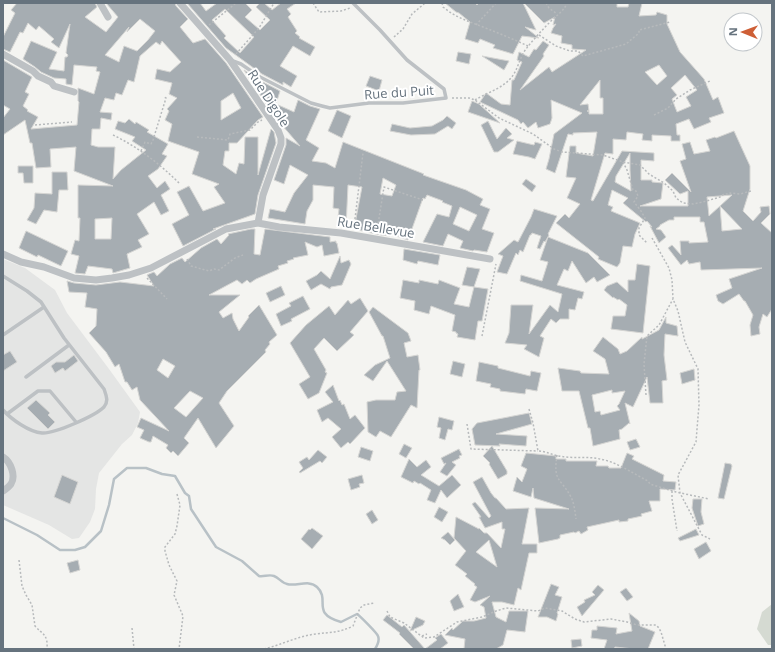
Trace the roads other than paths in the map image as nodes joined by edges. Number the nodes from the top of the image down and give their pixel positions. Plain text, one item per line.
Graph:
1 (180, 3) edge
2 (101, 5) edge
3 (354, 5) edge
4 (108, 17) dead end
5 (3, 54) edge
6 (230, 60) junction
7 (74, 92) dead end
8 (258, 223) junction
9 (3, 254) edge
10 (493, 259) road end
11 (3, 276) edge
12 (44, 307) junction
13 (3, 334) edge
14 (69, 345) junction
15 (26, 377) dead end
16 (3, 410) edge
17 (7, 414) junction
18 (76, 422) junction
19 (3, 457) edge
20 (3, 491) edge

1 - 6 street, Rue Digole
2 - 4 street
3 - 6 lane, Rue du Puit
5 - 7 street
6 - 8 street, Rue Digole
8 - 9 street
8 - 10 street, Rue Bellevue
11 - 12 lane
12 - 13 lane
12 - 14 lane
14 - 15 lane
14 - 18 lane
16 - 17 lane
17 - 18 lane
17 - 18 lane
19 - 20 street

